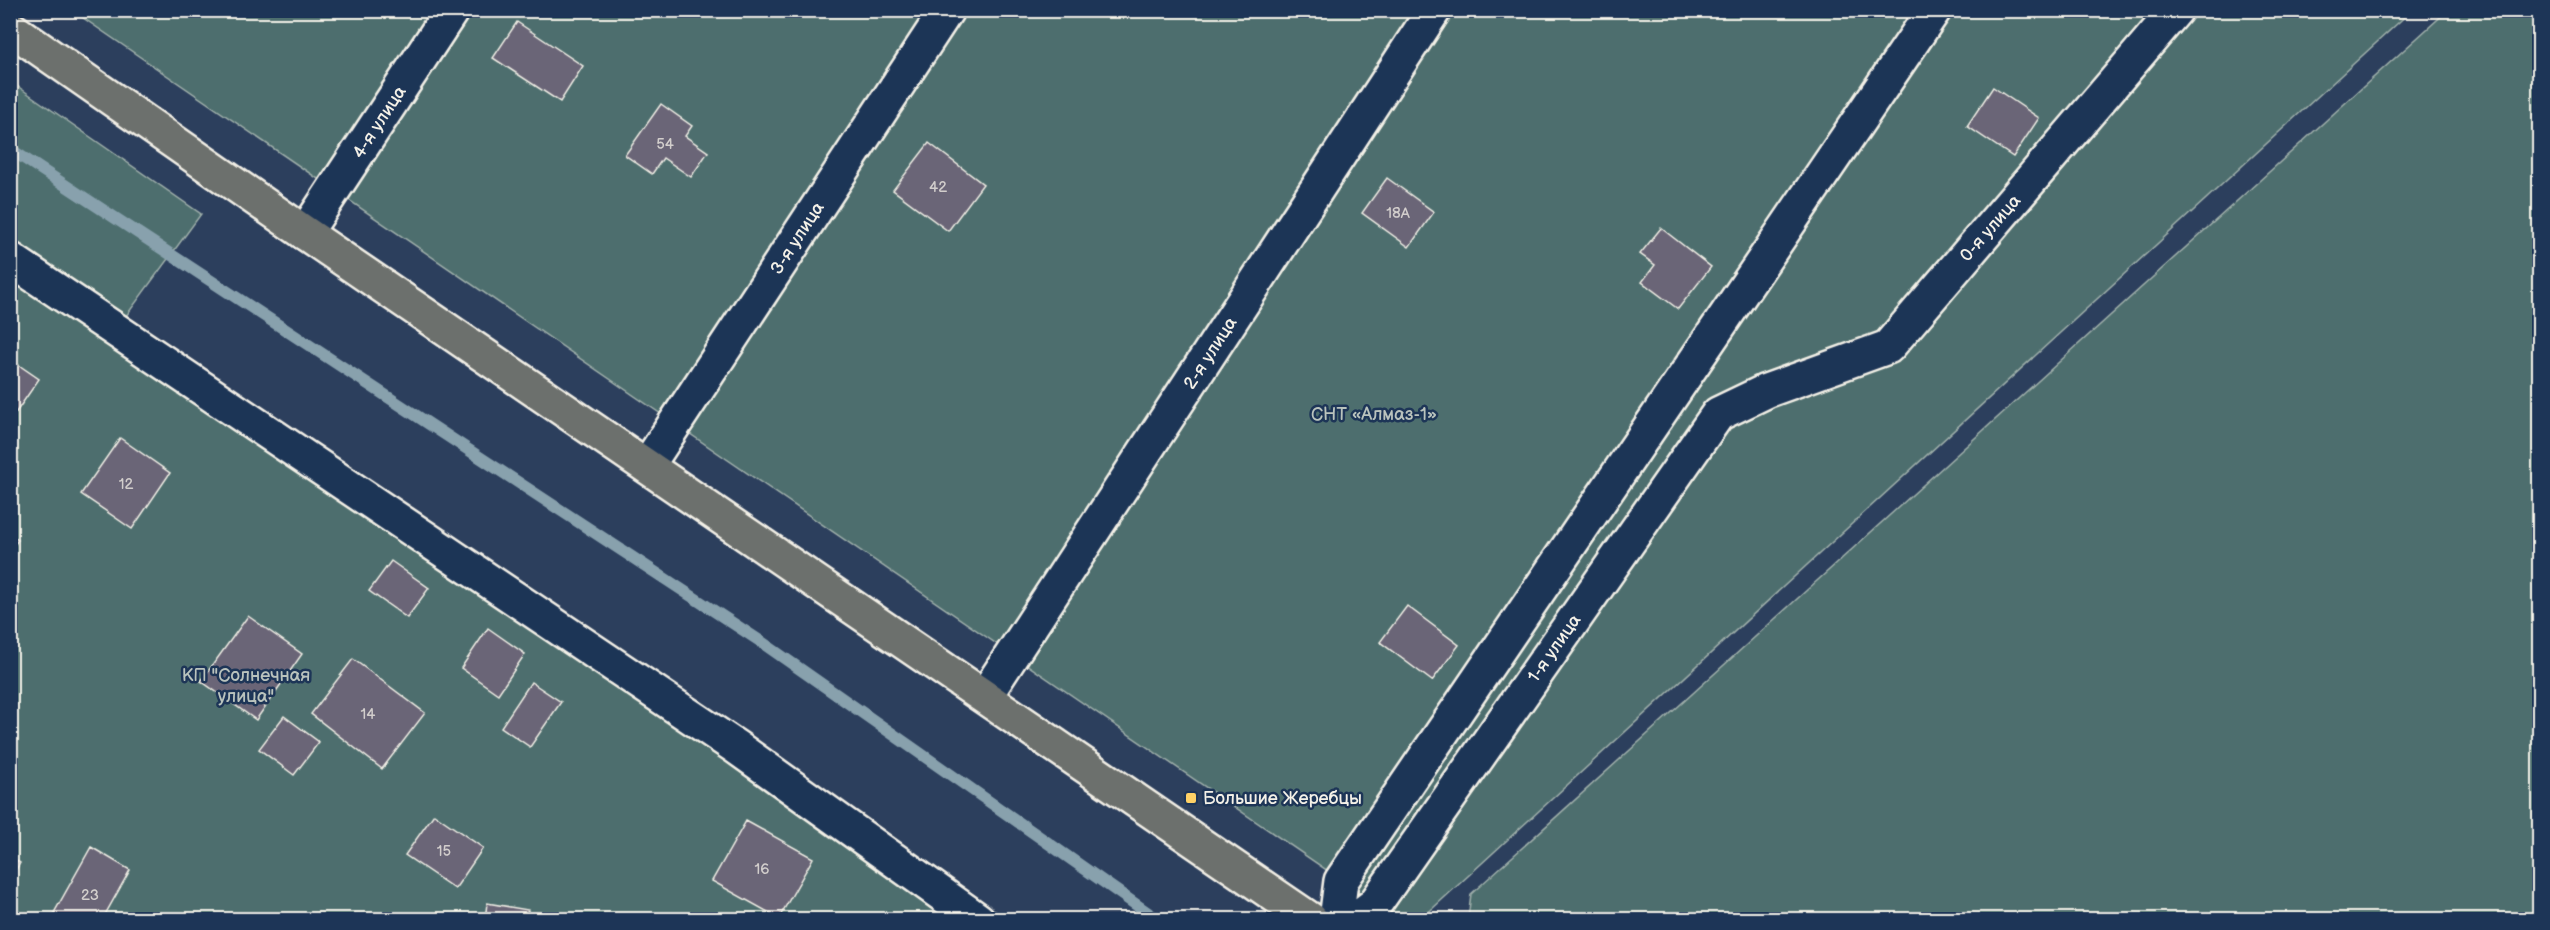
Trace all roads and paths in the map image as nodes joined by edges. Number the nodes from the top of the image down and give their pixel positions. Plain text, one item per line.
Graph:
1 (452, 10) edge
2 (947, 10) edge
3 (1434, 10) edge
4 (1934, 10) edge
5 (2176, 10) edge
6 (10, 28) edge
7 (305, 232) junction
8 (10, 259) edge
9 (1766, 391) joint
10 (647, 466) junction
11 (985, 696) junction
12 (978, 920) edge
13 (1311, 920) edge
14 (1336, 920) edge
15 (1354, 920) edge

1 - 7 street, 4-я улица
2 - 10 street, 3-я улица
3 - 11 street, 2-я улица
4 - 14 street
5 - 9 street, 0-я улица
6 - 7 main road
7 - 10 main road
8 - 12 street
9 - 15 street, 1-я улица
10 - 11 main road
11 - 13 main road

